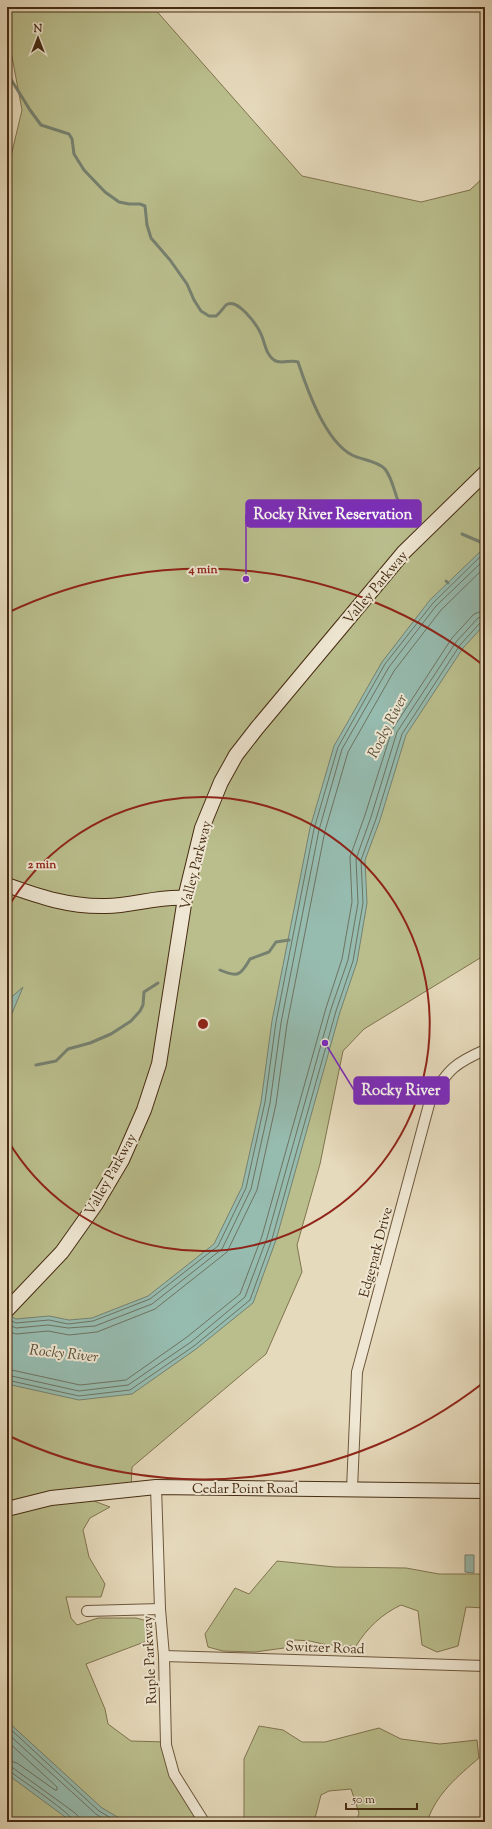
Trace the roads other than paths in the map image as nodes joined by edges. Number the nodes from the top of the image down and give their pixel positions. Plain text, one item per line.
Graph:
1 (485, 473) edge
2 (7, 885) edge
3 (185, 898) junction
4 (485, 1050) edge
5 (8, 1308) edge
6 (156, 1487) junction
7 (352, 1489) junction
8 (485, 1491) edge
9 (7, 1509) edge
10 (160, 1609) junction
11 (87, 1611) dead end
12 (164, 1656) junction
13 (485, 1666) edge
14 (204, 1822) edge

1 - 3 street, Valley Parkway
2 - 3 street
3 - 5 street, Valley Parkway
4 - 7 street, Edgepark Drive
6 - 7 street, Cedar Point Road
6 - 9 street, Cedar Point Road
6 - 10 street, Ruple Parkway
7 - 8 street, Cedar Point Road
10 - 11 street
10 - 12 street, Ruple Parkway
12 - 13 street, Switzer Road
12 - 14 street, Ruple Parkway

